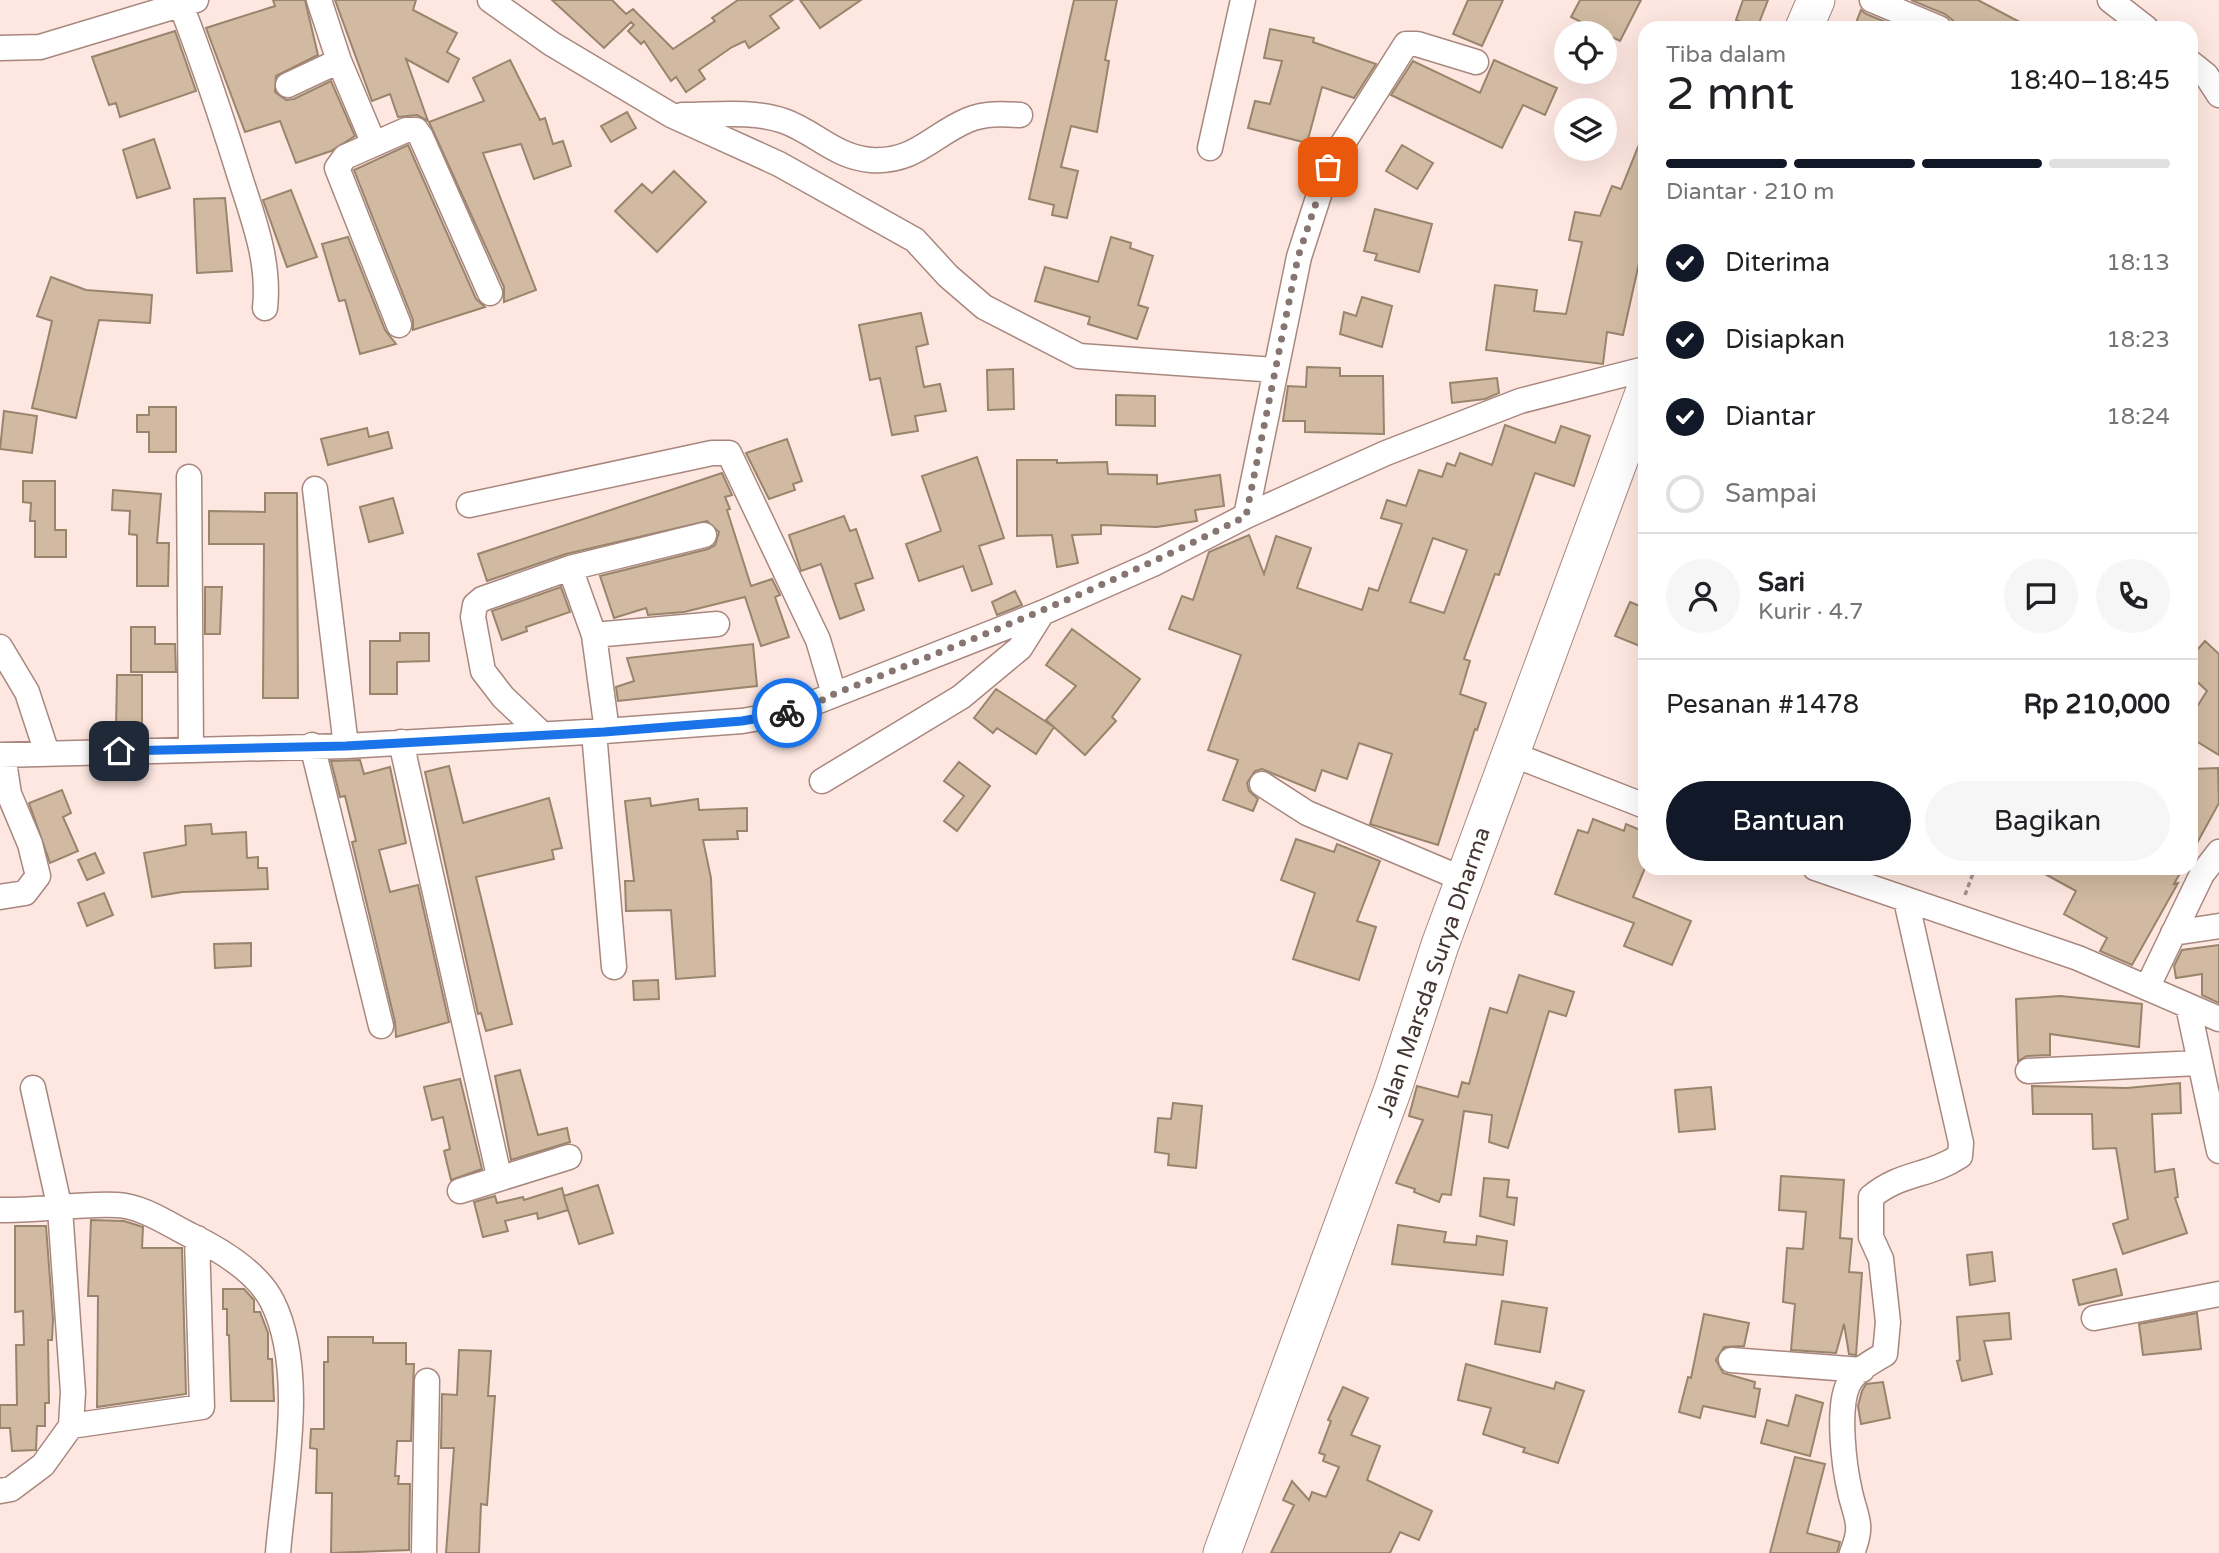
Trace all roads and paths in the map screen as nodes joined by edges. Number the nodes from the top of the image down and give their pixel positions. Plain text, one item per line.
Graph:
1 (319, 0) edge
2 (490, 0) edge
3 (1243, 0) edge
4 (1816, 0) edge
5 (1872, 0) edge
6 (2110, 0) edge
7 (189, 2) edge
8 (1807, 21) edge
9 (1922, 21) edge
10 (2137, 21) edge
11 (0, 48) edge
12 (339, 61) junction
13 (1476, 62) dead end
14 (2198, 69) edge
15 (288, 85) dead end
16 (2219, 95) edge
17 (671, 115) junction
18 (1020, 115) dead end
19 (374, 144) junction
20 (1210, 148) dead end
21 (490, 292) dead end
22 (265, 308) dead end
23 (399, 326) dead end
24 (1275, 370) junction
25 (1638, 371) edge
26 (1638, 409) edge
27 (189, 477) dead end
28 (315, 489) dead end
29 (470, 505) dead end
30 (1246, 516) junction
31 (704, 535) dead end
32 (570, 568) junction
33 (1042, 613) junction
34 (717, 624) dead end
35 (594, 635) junction
36 (0, 647) edge
37 (834, 694) junction
38 (600, 732) junction
39 (542, 734) junction
40 (401, 742) junction
41 (312, 746) junction
42 (346, 746) junction
43 (191, 748) junction
44 (47, 753) junction
45 (1509, 753) junction
46 (1, 755) edge
47 (822, 781) dead end
48 (1262, 784) dead end
49 (1638, 803) edge
50 (2219, 852) edge
51 (1835, 875) edge
52 (1972, 875) edge
53 (1465, 880) junction
54 (0, 897) edge
55 (1906, 900) junction
56 (1957, 917) junction
57 (2219, 926) edge
58 (2174, 933) junction
59 (614, 967) dead end
60 (2147, 988) junction
61 (2188, 1006) junction
62 (2219, 1019) edge
63 (381, 1026) dead end
64 (2199, 1063) junction
65 (2028, 1071) dead end
66 (33, 1088) dead end
67 (2219, 1151) edge
68 (569, 1157) dead end
69 (499, 1176) junction
70 (460, 1191) dead end
71 (60, 1209) junction
72 (0, 1210) edge
73 (197, 1238) junction
74 (2219, 1294) edge
75 (2094, 1318) dead end
76 (1731, 1360) dead end
77 (1861, 1370) junction
78 (427, 1381) dead end
79 (71, 1426) junction
80 (0, 1491) edge
81 (278, 1553) edge
82 (424, 1553) edge
83 (1222, 1553) edge
84 (1852, 1553) edge

1 - 12 street
2 - 17 street
3 - 20 street
4 - 8 highway
5 - 9 street
6 - 10 street
7 - 11 street
7 - 22 street
12 - 15 street
12 - 19 street
13 - 24 street
14 - 16 street
17 - 18 street
17 - 24 street
19 - 21 street
19 - 23 street
24 - 30 street
25 - 30 street
26 - 45 highway, Jalan Marsda Surya Dharma
27 - 43 street
28 - 42 street
29 - 37 street
30 - 33 street
31 - 32 street
32 - 35 street
32 - 39 street
33 - 37 street
33 - 47 street
34 - 35 street
35 - 38 street
36 - 44 street
37 - 38 street
38 - 39 street
38 - 59 street
39 - 40 street
40 - 42 street
40 - 69 street
41 - 42 street
41 - 43 street
41 - 63 street
43 - 44 street
44 - 46 street
45 - 49 street
45 - 53 highway, Jalan Marsda Surya Dharma
46 - 54 street
48 - 53 street
50 - 58 street
51 - 55 street
52 - 56 path
53 - 83 highway, Jalan Marsda Surya Dharma
55 - 56 street
55 - 77 street
56 - 60 street
57 - 58 street
58 - 60 street
60 - 61 street
61 - 62 street
61 - 64 street
64 - 65 street
64 - 67 street
66 - 71 street
68 - 69 street
69 - 70 street
71 - 72 street
71 - 73 street
71 - 79 street
73 - 79 street
73 - 81 street
74 - 75 street
76 - 77 street
77 - 84 street
78 - 82 street
79 - 80 street

